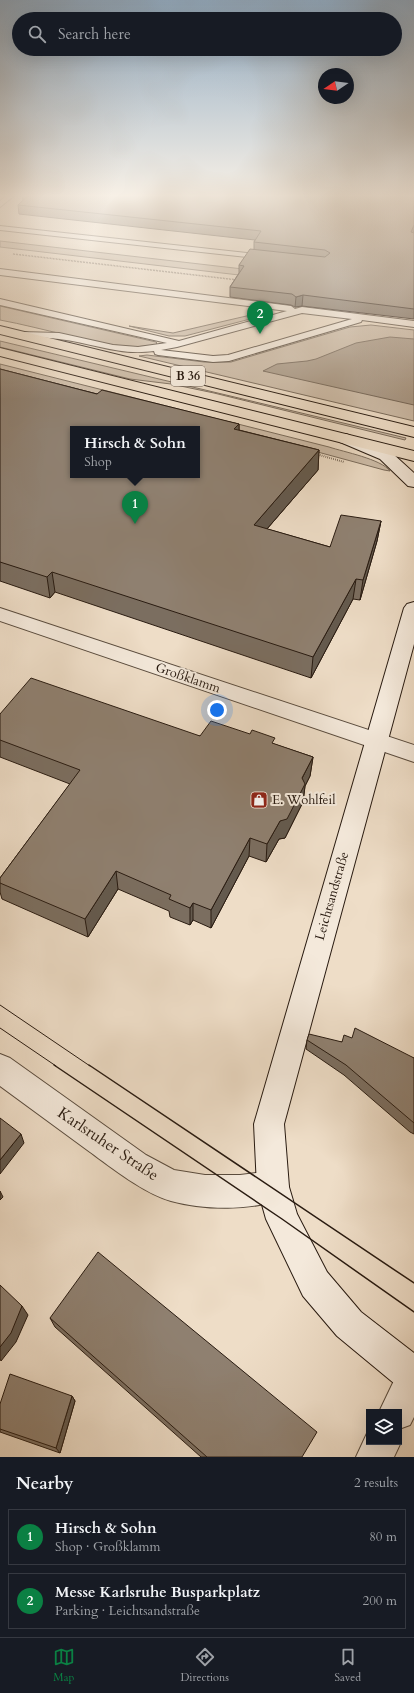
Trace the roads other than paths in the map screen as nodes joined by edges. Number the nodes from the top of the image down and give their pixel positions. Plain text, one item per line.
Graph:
1 (0, 272) edge
2 (0, 302) edge
3 (302, 310) junction
4 (365, 318) junction
5 (414, 324) edge
6 (0, 330) edge
7 (22, 335) junction
8 (180, 343) junction
9 (138, 350) junction
10 (0, 352) edge
11 (414, 432) edge
12 (343, 437) junction
13 (410, 454) edge
14 (414, 482) edge
15 (414, 609) edge
16 (0, 614) edge
17 (375, 741) junction
18 (414, 754) edge
19 (0, 1068) edge
20 (273, 1187) junction
21 (414, 1378) edge
22 (398, 1409) edge
23 (381, 1445) edge
24 (375, 1457) edge

1 - 3 lane
2 - 8 lane
3 - 4 lane
3 - 8 lane
4 - 5 lane
4 - 9 lane
6 - 7 main road, B 36
7 - 9 lane
7 - 11 main road, B 36
8 - 9 lane
10 - 12 main road, B 36
12 - 13 main road, B 36
12 - 14 street
15 - 17 street, Leichtsandstraße
16 - 17 street, Großklamm
17 - 18 street, Großklamm
17 - 20 street, Leichtsandstraße
19 - 20 street, Karlsruher Straße
20 - 21 street
21 - 22 street
23 - 24 street

